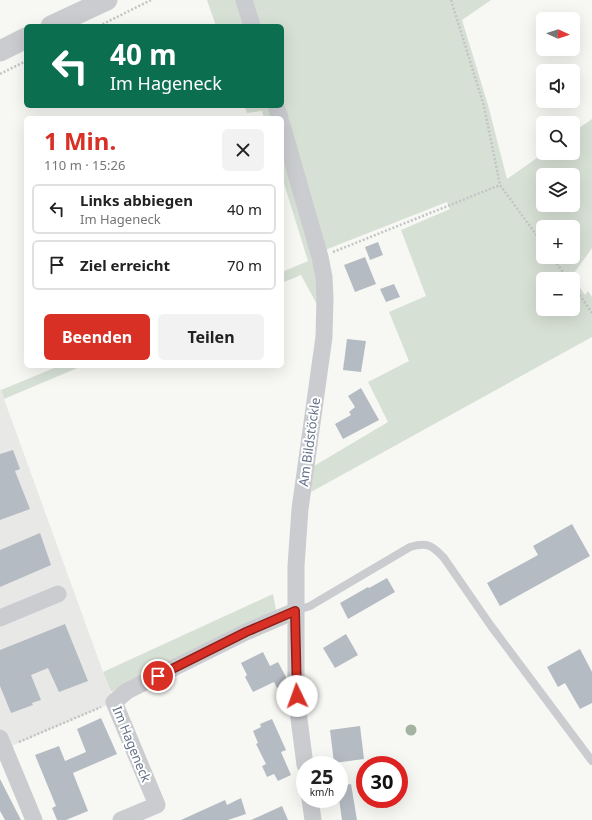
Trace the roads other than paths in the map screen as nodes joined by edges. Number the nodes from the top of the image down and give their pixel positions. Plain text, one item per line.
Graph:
1 (107, 0) edge
2 (244, 0) edge
3 (55, 24) edge
4 (251, 24) edge
5 (24, 39) edge
6 (0, 51) edge
7 (284, 132) edge
8 (58, 594) dead end
9 (295, 611) junction
10 (0, 618) edge
11 (2, 743) edge
12 (304, 756) edge
13 (592, 762) edge
14 (311, 808) edge
15 (34, 820) edge
16 (121, 820) edge
17 (313, 820) edge

1 - 3 street
2 - 4 street
5 - 6 street
7 - 9 street, Am Bildstöckle
8 - 10 street
9 - 12 street, Am Bildstöckle
9 - 13 lane
9 - 16 street, Im Hageneck
11 - 15 street
14 - 17 street

